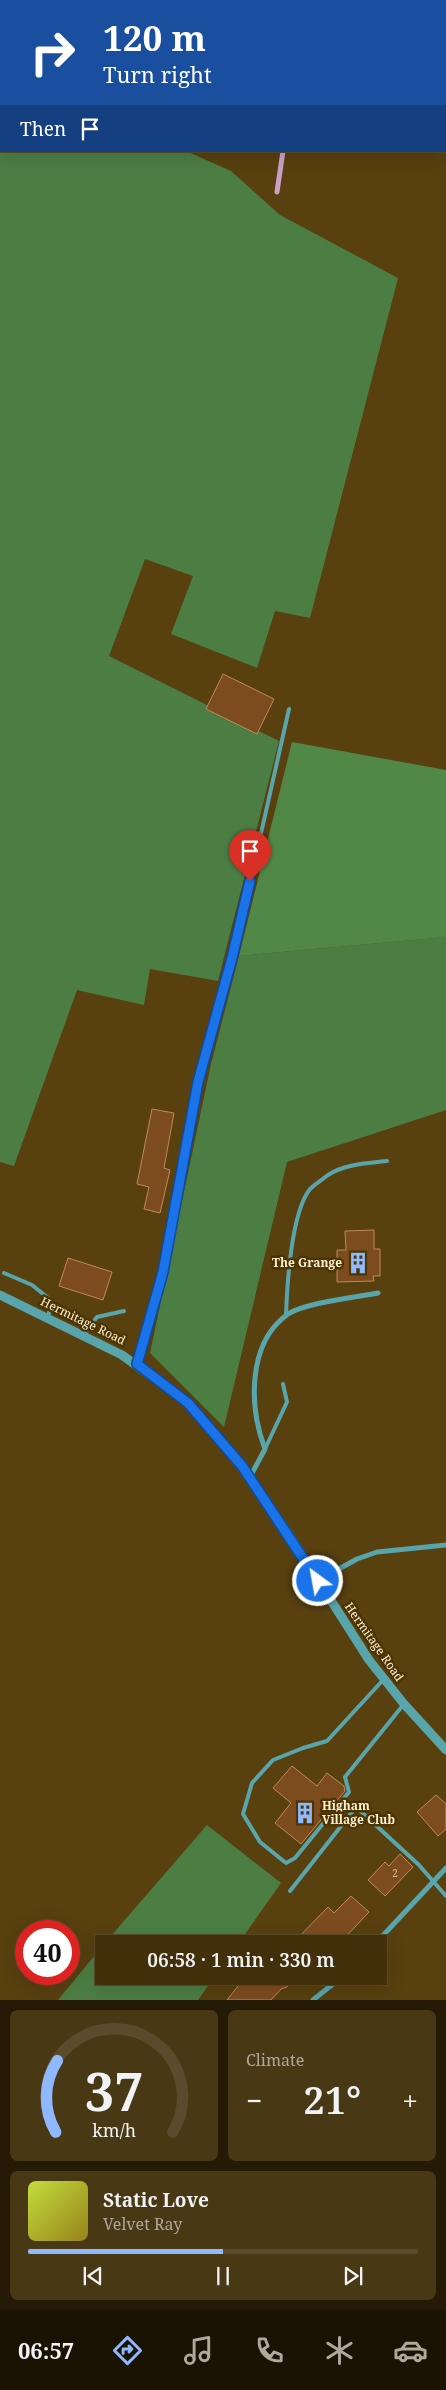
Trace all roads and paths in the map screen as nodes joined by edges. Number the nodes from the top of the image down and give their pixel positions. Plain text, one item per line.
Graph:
1 (289, 709) dead end
2 (387, 1160) dead end
3 (4, 1273) dead end
4 (378, 1294) dead end
5 (0, 1295) edge
6 (124, 1311) dead end
7 (286, 1316) junction
8 (48, 1317) junction
9 (83, 1335) junction
10 (137, 1364) junction
11 (283, 1384) dead end
12 (265, 1449) junction
13 (250, 1477) junction
14 (446, 1545) edge
15 (318, 1581) junction
16 (384, 1679) junction
17 (404, 1704) junction
18 (446, 1750) edge
19 (446, 1868) edge
20 (434, 1880) junction
21 (290, 1891) dead end
22 (446, 1896) edge
23 (383, 1935) edge
24 (332, 1985) edge
25 (313, 2000) edge

1 - 10 lane
2 - 7 lane
3 - 8 lane
4 - 7 street
5 - 8 street, Hermitage Road
6 - 9 lane
7 - 12 street
8 - 9 street, Hermitage Road
9 - 10 street, Hermitage Road
10 - 13 street, Hermitage Road
11 - 12 lane
12 - 13 street
13 - 15 street, Hermitage Road
14 - 15 street
15 - 16 street, Hermitage Road
16 - 17 street, Hermitage Road
16 - 17 lane
17 - 18 street, Hermitage Road
19 - 20 street
20 - 21 lane
20 - 22 lane
20 - 23 street
24 - 25 street

